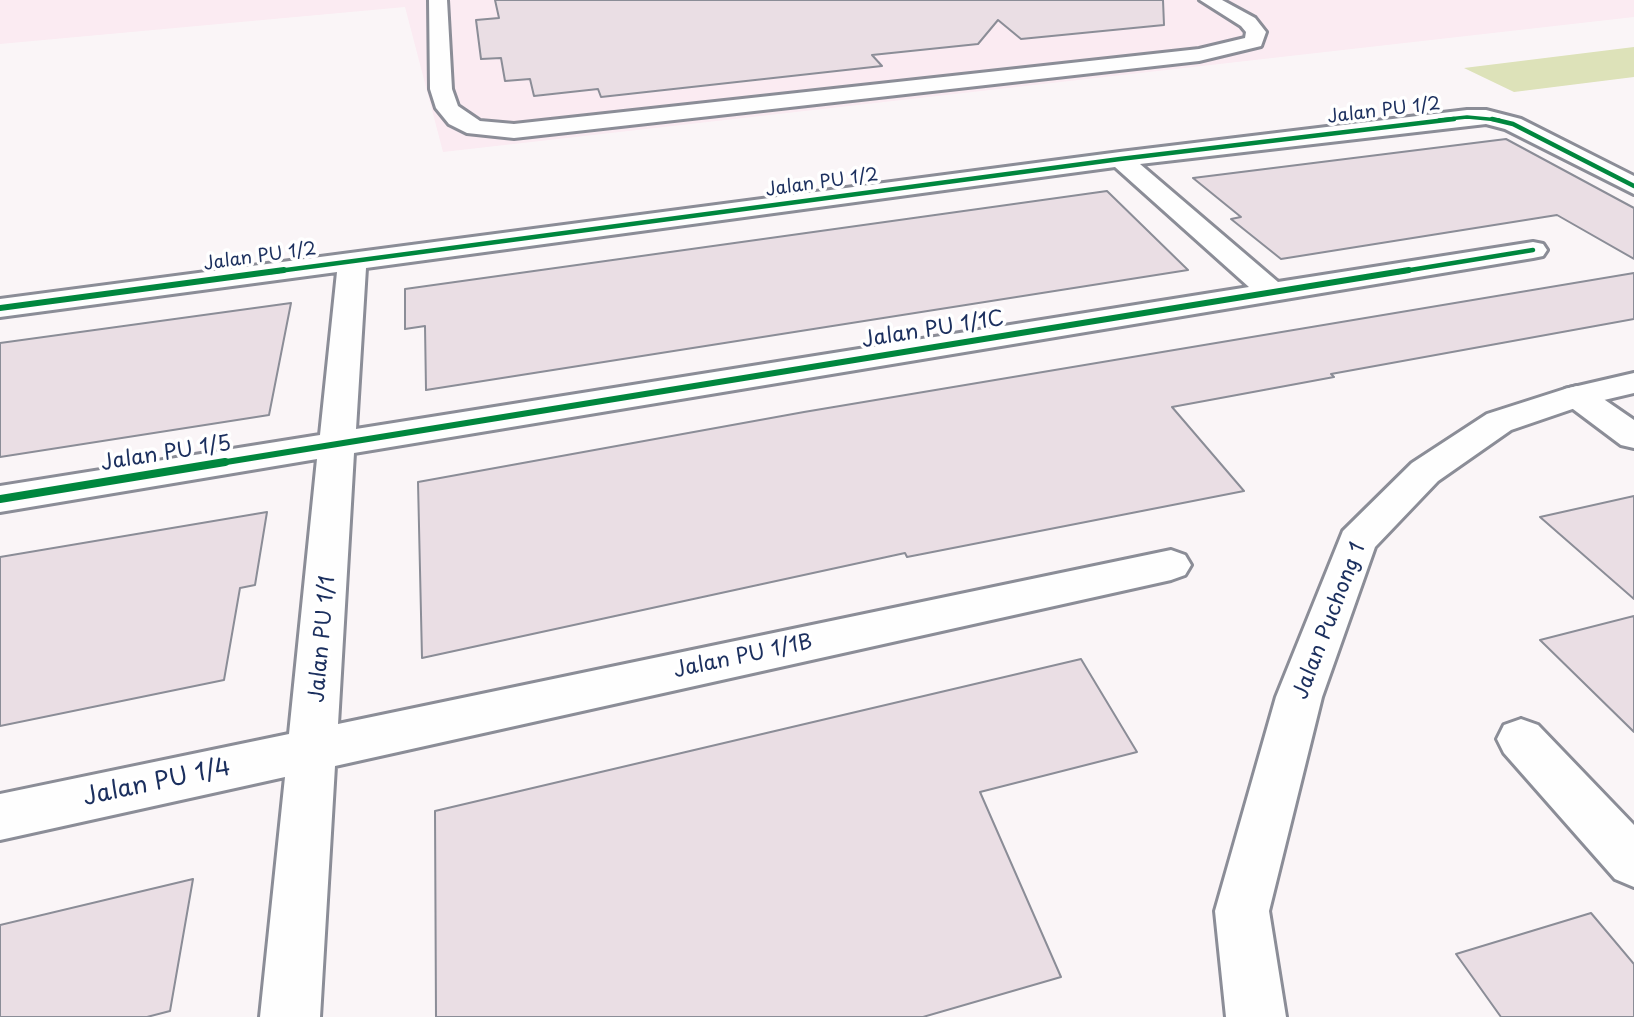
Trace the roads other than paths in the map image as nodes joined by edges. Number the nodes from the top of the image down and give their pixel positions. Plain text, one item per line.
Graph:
1 (438, 0) edge
2 (1209, 0) edge
3 (1120, 159) junction
4 (1634, 186) edge
5 (1533, 250) dead end
6 (352, 261) junction
7 (1272, 292) junction
8 (0, 308) edge
9 (1634, 383) edge
10 (1577, 396) junction
11 (1634, 437) edge
12 (338, 444) junction
13 (0, 499) edge
14 (1171, 565) dead end
15 (1521, 739) dead end
16 (314, 749) junction
17 (0, 817) edge
18 (1634, 862) edge
19 (290, 1017) edge
20 (1256, 1017) edge

1 - 2 street
3 - 4 street, Jalan PU 1/2
3 - 6 street, Jalan PU 1/2
3 - 7 street
5 - 7 street, Jalan PU 1/1C
6 - 8 street, Jalan PU 1/2
6 - 12 street, Jalan PU 1/1
7 - 12 street, Jalan PU 1/1C
9 - 10 street, Jalan Puchong 1
10 - 11 street
10 - 20 street, Jalan Puchong 1
12 - 13 street, Jalan PU 1/5
12 - 16 street, Jalan PU 1/1
14 - 16 street, Jalan PU 1/1B
15 - 18 street
16 - 17 street, Jalan PU 1/4
16 - 19 street, Jalan PU 1/1

